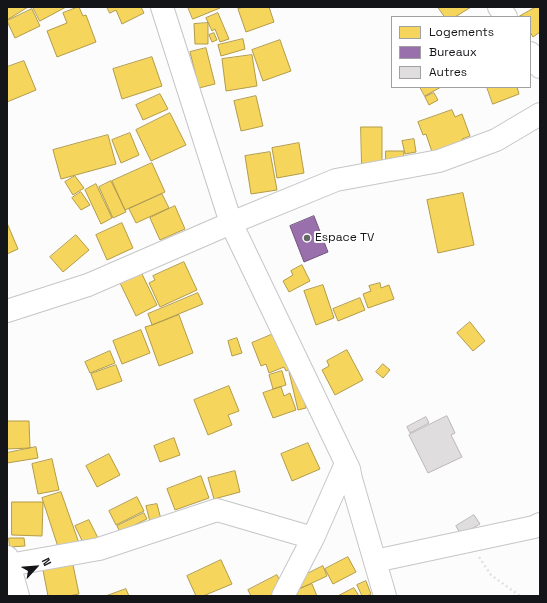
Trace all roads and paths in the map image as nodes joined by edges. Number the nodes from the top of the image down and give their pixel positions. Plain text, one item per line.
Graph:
1 (162, 7) edge
2 (499, 7) edge
3 (505, 16) edge
4 (531, 54) edge
5 (540, 67) edge
6 (540, 114) edge
7 (231, 223) junction
8 (7, 311) edge
9 (347, 466) junction
10 (540, 524) edge
11 (313, 538) junction
12 (467, 541) junction
13 (8, 561) edge
14 (375, 561) junction
15 (18, 596) edge
16 (283, 596) edge
17 (385, 596) edge
18 (520, 596) edge

1 - 7 street
2 - 3 street
4 - 5 street
6 - 7 street
7 - 8 street
7 - 9 street
9 - 11 street
9 - 14 street
10 - 12 street
11 - 13 street
11 - 16 street
12 - 14 street
12 - 18 path
13 - 15 street
14 - 17 street

